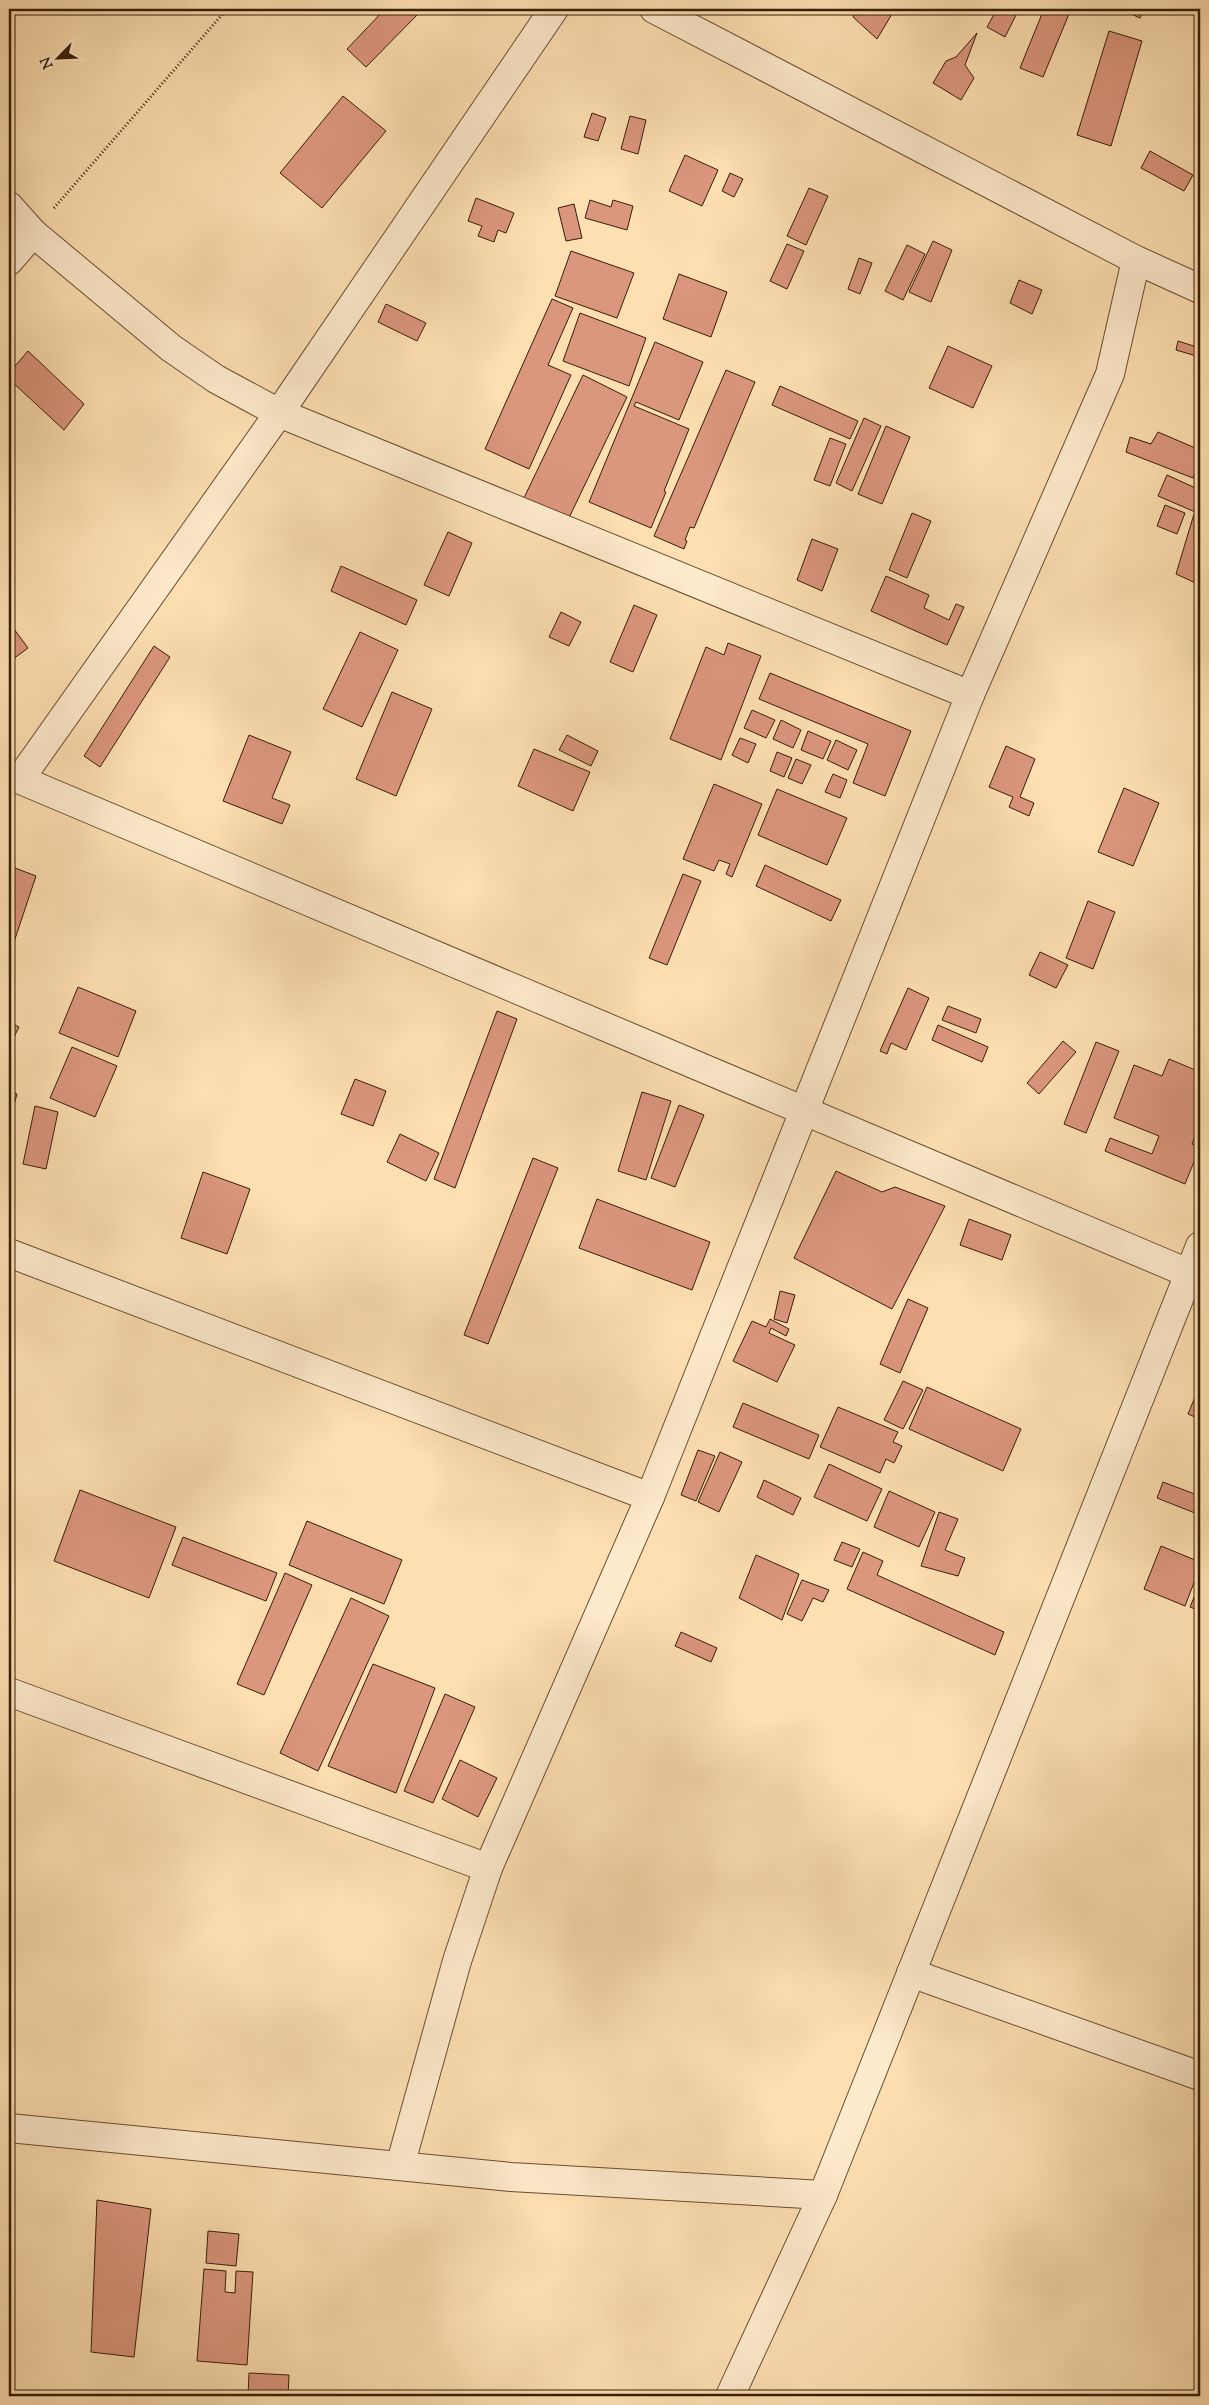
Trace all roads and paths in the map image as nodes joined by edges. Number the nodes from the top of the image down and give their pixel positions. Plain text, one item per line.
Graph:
1 (227, 9) edge
2 (554, 9) edge
3 (654, 9) edge
4 (9, 206) edge
5 (33, 233) junction
6 (1136, 260) junction
7 (9, 261) edge
8 (1200, 289) edge
9 (279, 413) junction
10 (970, 696) junction
11 (14, 777) edge
12 (804, 1112) junction
13 (1200, 1246) edge
14 (9, 1253) edge
15 (1195, 1276) edge
16 (650, 1497) junction
17 (9, 1692) edge
18 (488, 1868) junction
19 (911, 1973) junction
20 (1200, 2076) edge
21 (9, 2128) edge
22 (400, 2166) junction
23 (823, 2195) junction
24 (730, 2396) edge

1 - 5 path
2 - 9 street
3 - 6 street
4 - 5 street
5 - 7 street
5 - 9 street
6 - 8 street
6 - 10 street
9 - 10 street
9 - 11 street
10 - 12 street
11 - 12 street
12 - 15 street
12 - 16 street
13 - 15 street
14 - 16 street
15 - 19 street
16 - 18 street
17 - 18 street
18 - 22 street
19 - 20 street
19 - 23 street
21 - 22 street
22 - 23 street
23 - 24 street

